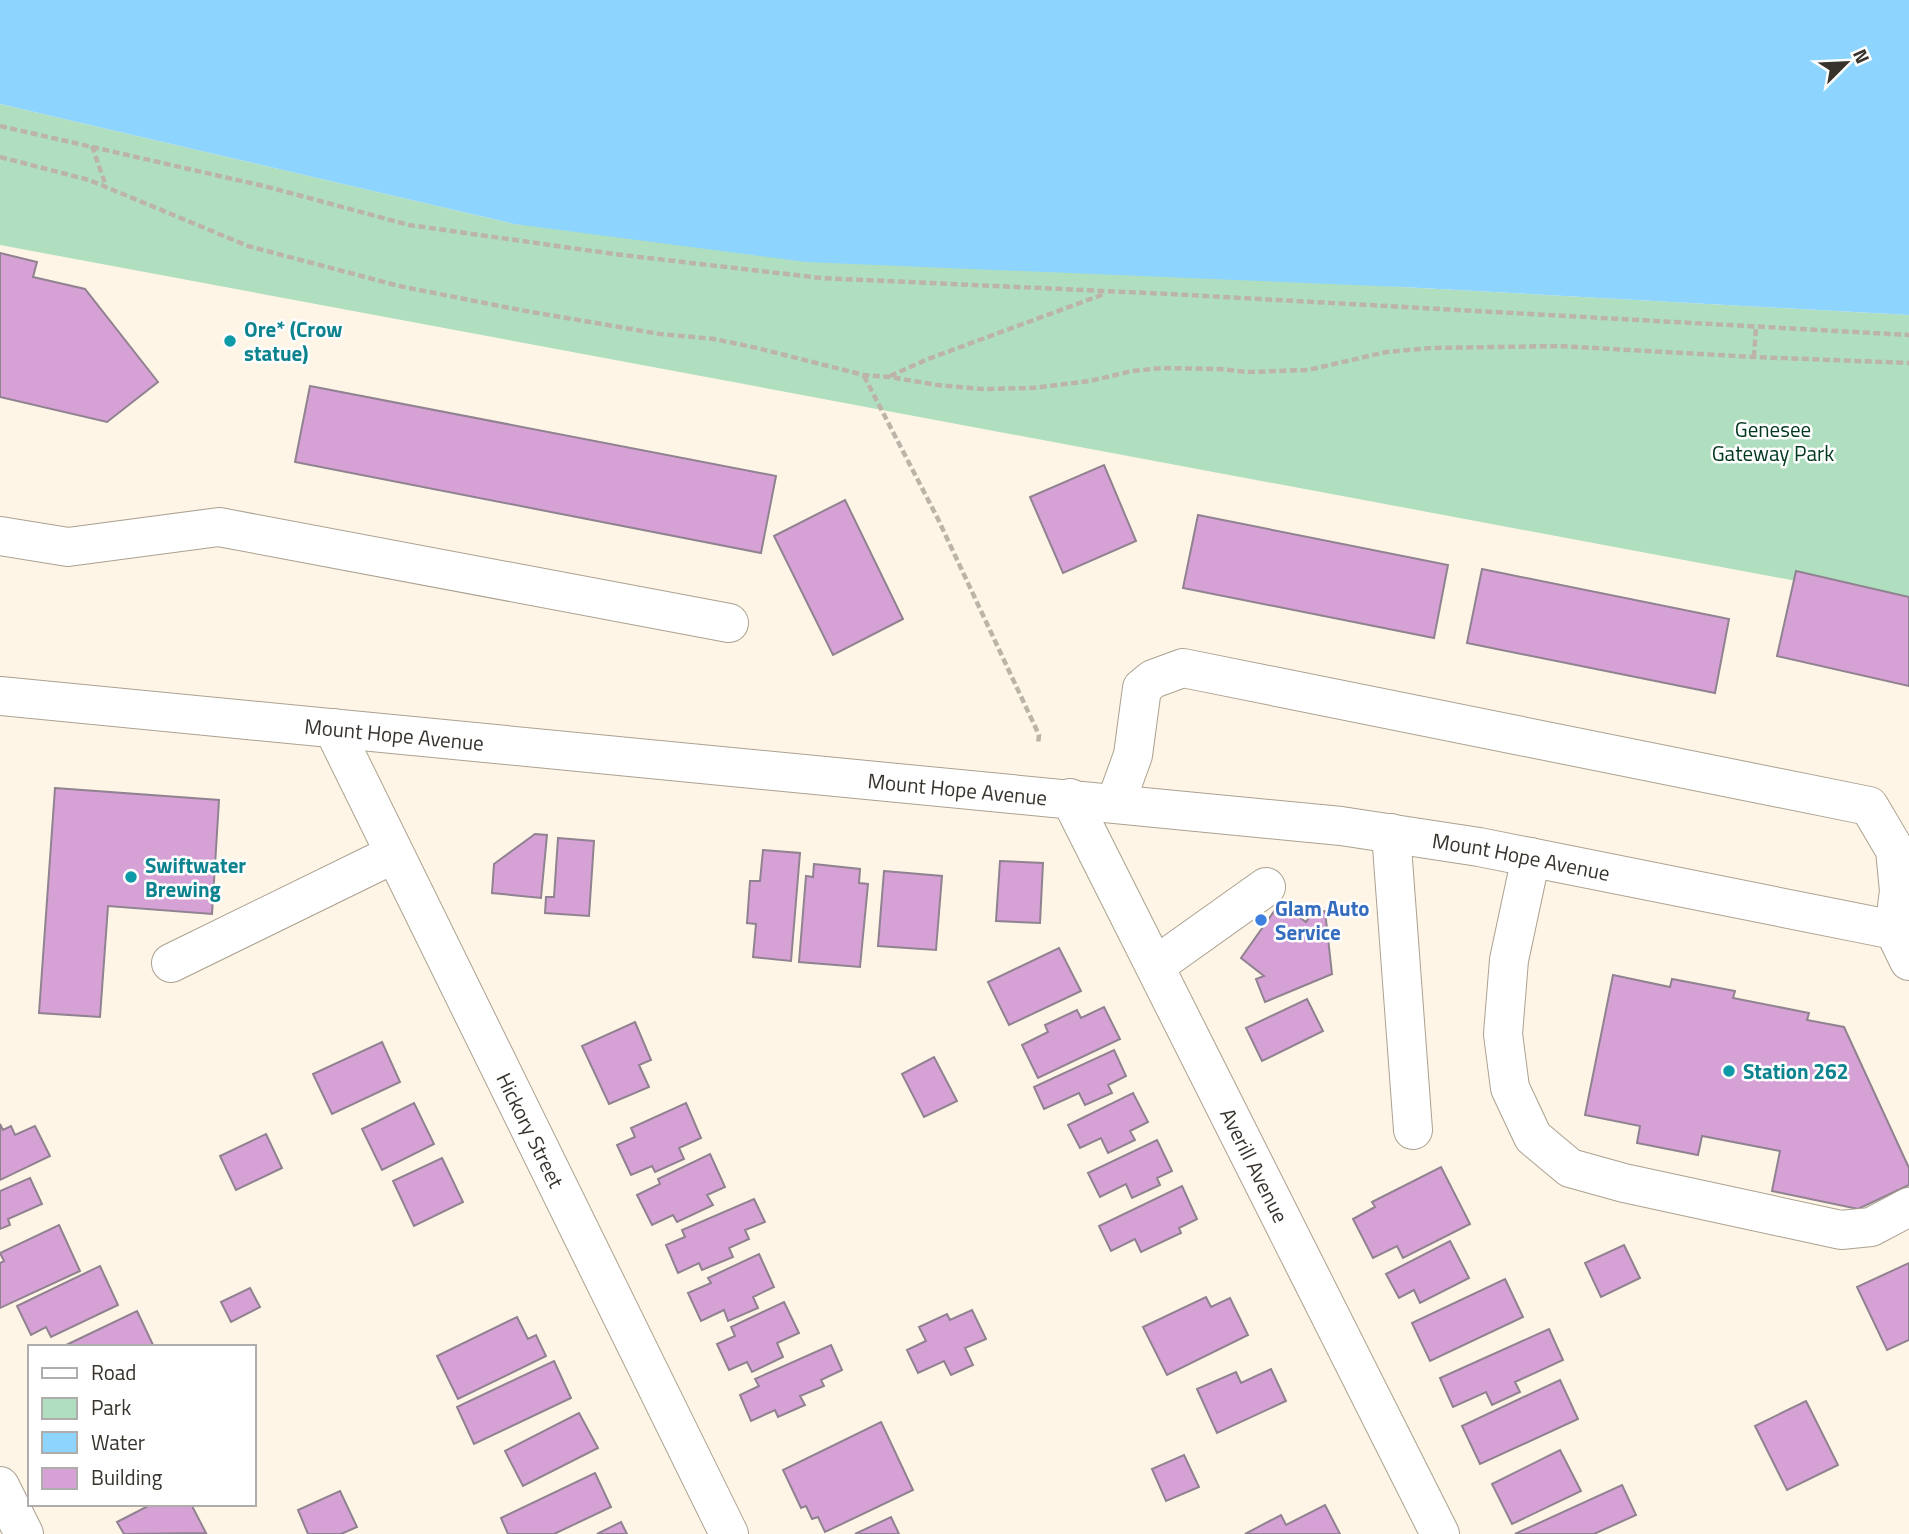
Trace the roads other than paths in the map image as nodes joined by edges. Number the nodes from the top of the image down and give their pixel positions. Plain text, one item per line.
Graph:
1 (0, 536) edge
2 (729, 623) dead end
3 (0, 696) edge
4 (333, 728) junction
5 (1070, 798) junction
6 (1116, 802) junction
7 (1391, 833) junction
8 (394, 854) junction
9 (1531, 858) junction
10 (1266, 887) dead end
11 (1904, 941) edge
12 (171, 963) dead end
13 (1155, 966) junction
14 (1413, 1130) dead end
15 (1909, 1207) edge
16 (0, 1486) edge
17 (24, 1534) edge
18 (729, 1534) edge
19 (1440, 1534) edge

1 - 2 main road
3 - 4 main road, Mount Hope Avenue
4 - 5 main road, Mount Hope Avenue
4 - 8 main road, Hickory Street
5 - 6 main road, Mount Hope Avenue
5 - 13 main road, Averill Avenue
6 - 7 main road, Mount Hope Avenue
6 - 11 main road
7 - 9 main road, Mount Hope Avenue
7 - 14 main road
8 - 12 main road
8 - 18 main road, Hickory Street
9 - 11 main road, Mount Hope Avenue
9 - 15 main road
10 - 13 main road
13 - 19 main road, Averill Avenue
16 - 17 main road

